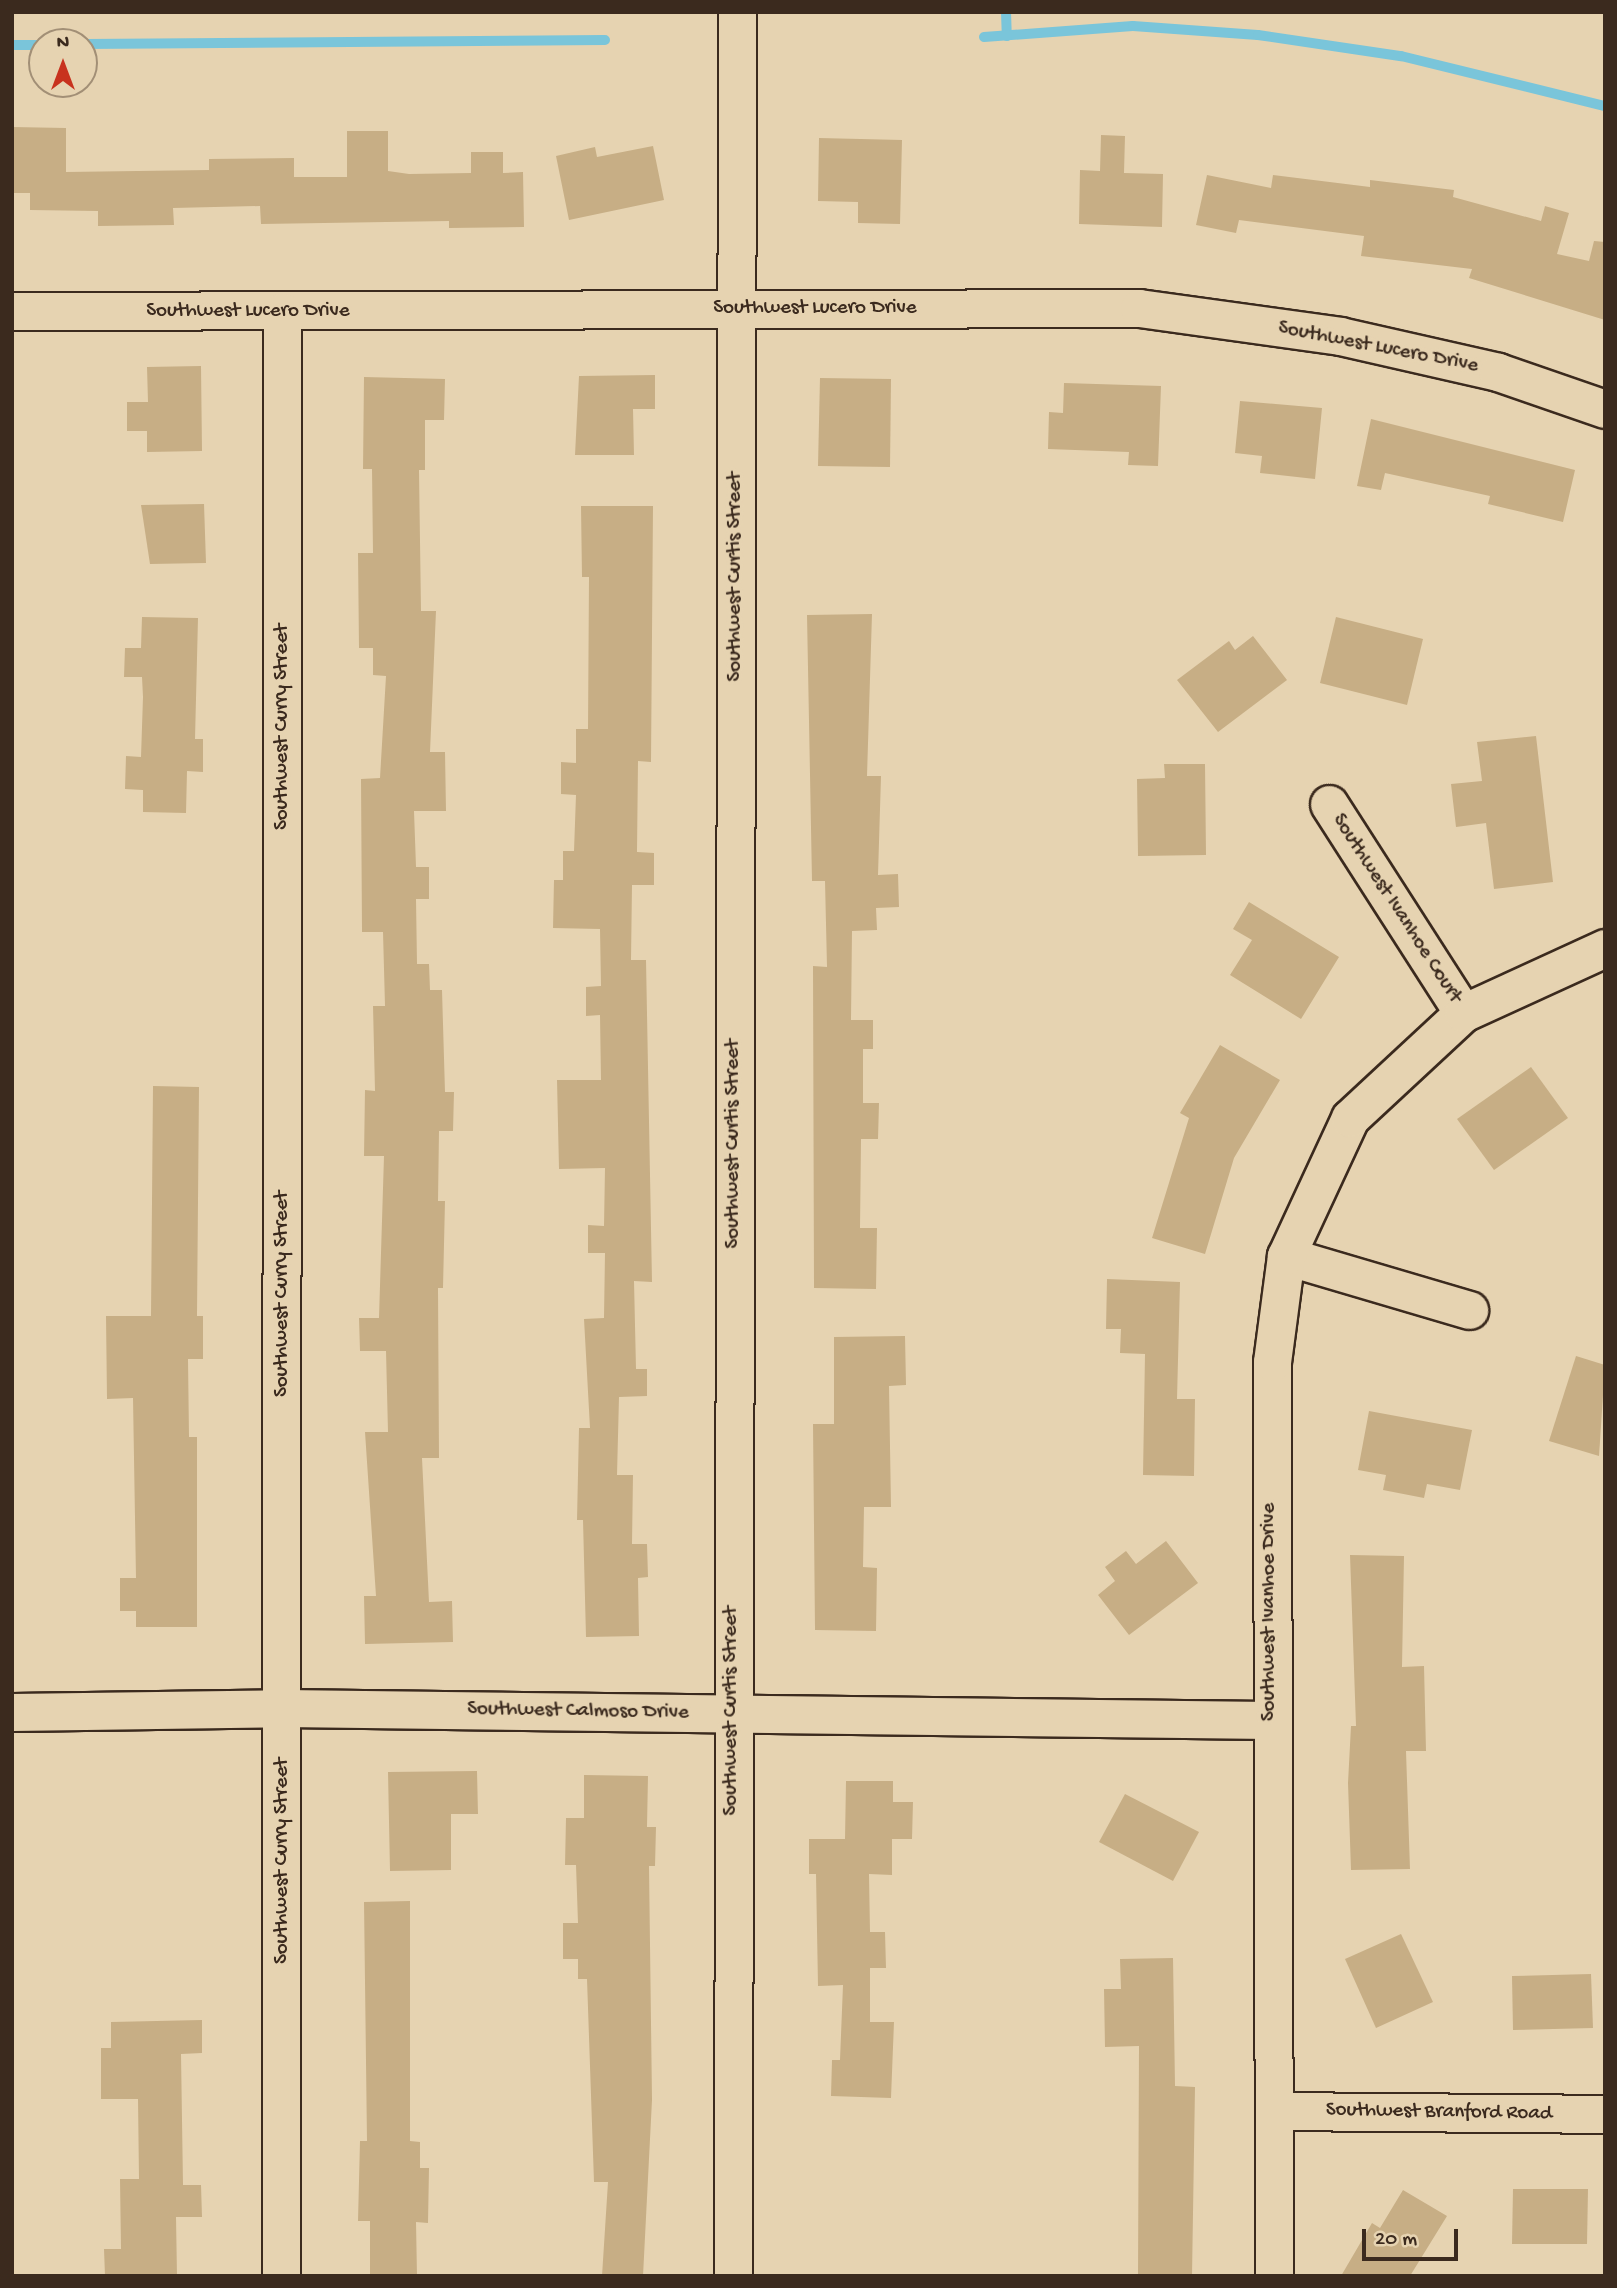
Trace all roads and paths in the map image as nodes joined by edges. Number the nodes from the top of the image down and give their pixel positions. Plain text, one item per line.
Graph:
1 (737, 12) edge
2 (737, 309) junction
3 (12, 311) edge
4 (282, 312) junction
5 (1605, 409) edge
6 (1329, 804) dead end
7 (1605, 948) edge
8 (1463, 1013) junction
9 (1286, 1256) junction
10 (1469, 1310) dead end
11 (283, 1708) junction
12 (12, 1712) edge
13 (731, 1715) junction
14 (1270, 1720) junction
15 (1274, 2111) junction
16 (1605, 2114) edge
17 (281, 2276) edge
18 (733, 2276) edge
19 (1274, 2276) edge

1 - 2 street, Southwest Curtis Street
2 - 4 street, Southwest Lucero Drive
2 - 5 street, Southwest Lucero Drive
2 - 13 street, Southwest Curtis Street
3 - 4 street, Southwest Lucero Drive
4 - 11 street, Southwest Curry Street
6 - 8 street, Southwest Ivanhoe Court
7 - 8 street, Southwest Ivanhoe Drive
8 - 9 street, Southwest Ivanhoe Drive
9 - 10 street
9 - 14 street, Southwest Ivanhoe Drive
11 - 12 street, Southwest Calmoso Drive
11 - 13 street, Southwest Calmoso Drive
11 - 17 street, Southwest Curry Street
13 - 14 street, Southwest Calmoso Drive
13 - 18 street, Southwest Curtis Street
14 - 15 street, Southwest Ivanhoe Drive
15 - 16 street, Southwest Branford Road
15 - 19 street, Southwest Ivanhoe Drive

